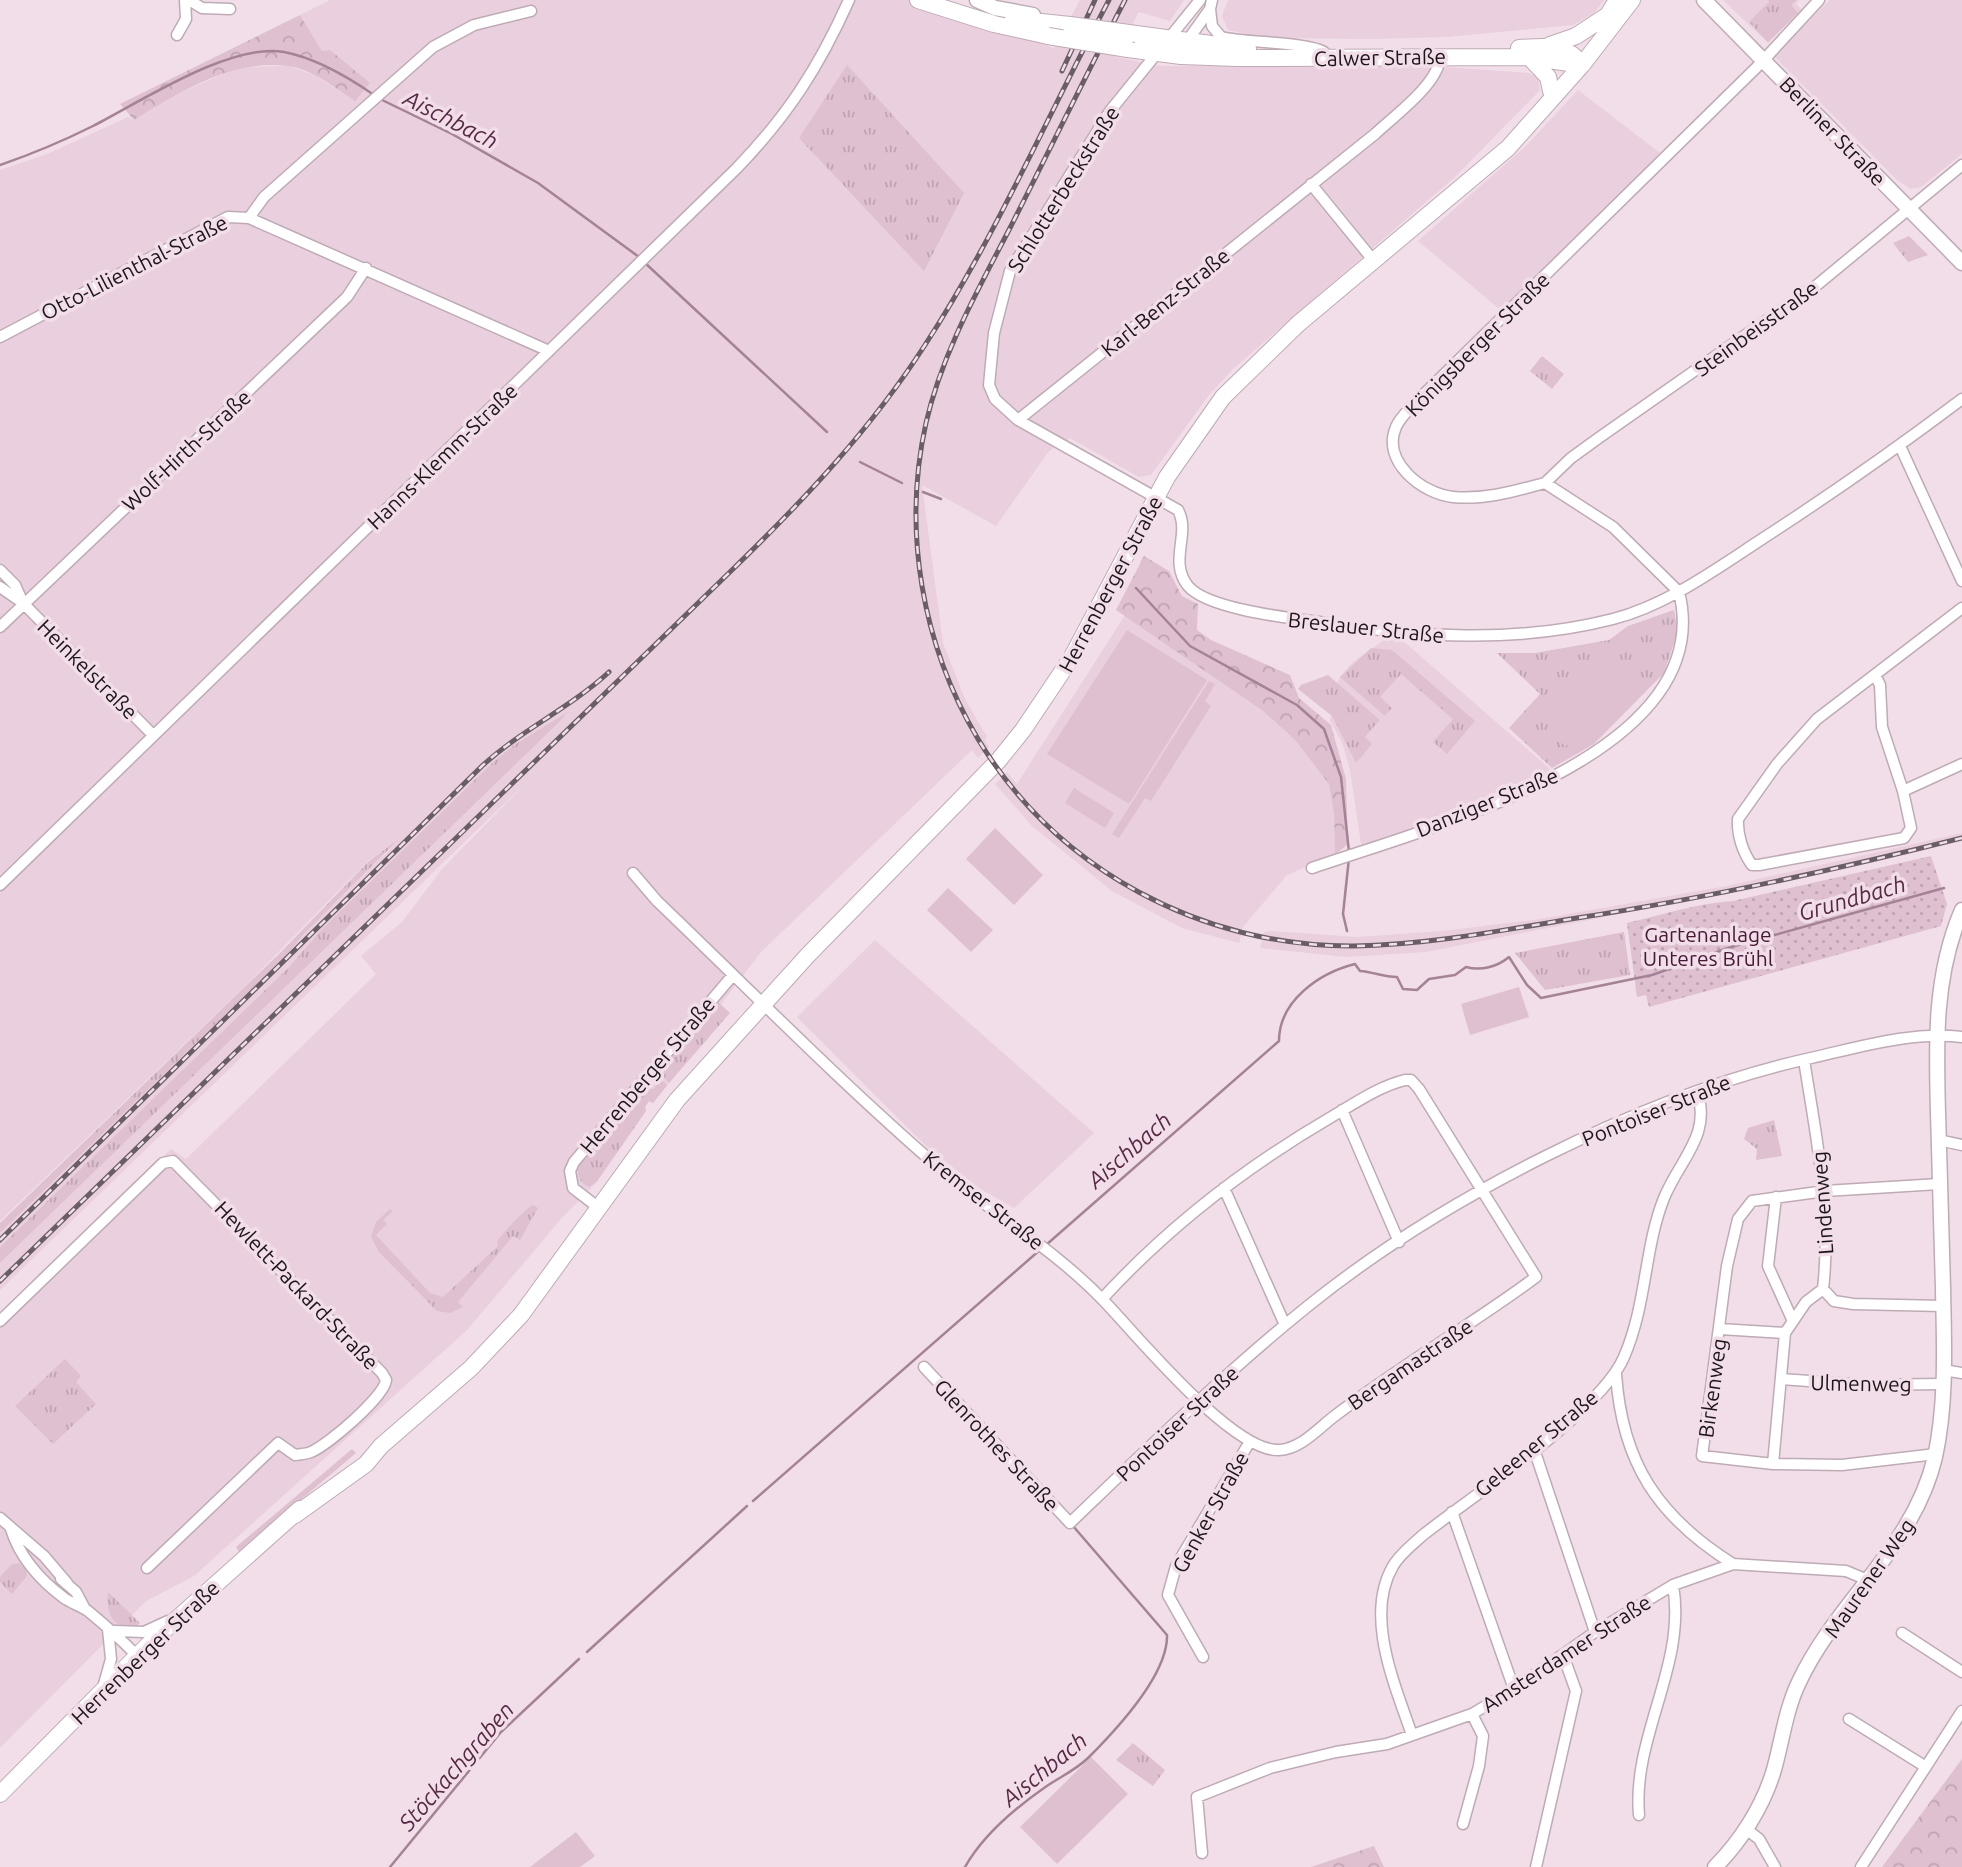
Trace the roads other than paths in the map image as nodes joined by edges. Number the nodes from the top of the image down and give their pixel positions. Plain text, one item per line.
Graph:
1 (187, 0) edge
2 (849, 0) edge
3 (918, 0) edge
4 (1200, 0) edge
5 (1618, 0) edge
6 (1632, 0) edge
7 (1704, 0) edge
8 (1819, 0) edge
9 (962, 3) edge
10 (1211, 4) edge
11 (230, 9) dead end
12 (531, 11) dead end
13 (1608, 15) junction
14 (1057, 28) junction
15 (177, 35) dead end
16 (1170, 40) junction
17 (1132, 41) junction
18 (1188, 42) junction
19 (1548, 46) junction
20 (1324, 52) junction
21 (1157, 53) junction
22 (1440, 56) junction
23 (1529, 57) junction
24 (1764, 60) junction
25 (1578, 63) junction
26 (1551, 91) junction
27 (1962, 165) edge
28 (1470, 179) junction
29 (1311, 184) junction
30 (1910, 209) junction
31 (249, 218) junction
32 (1370, 257) junction
33 (1962, 262) edge
34 (366, 268) junction
35 (0, 337) edge
36 (549, 351) junction
37 (1962, 399) edge
38 (1018, 420) junction
39 (1900, 446) junction
40 (1545, 483) junction
41 (1155, 497) junction
42 (0, 570) edge
43 (1962, 581) edge
44 (0, 587) edge
45 (1679, 592) junction
46 (23, 603) junction
47 (1962, 608) edge
48 (0, 627) edge
49 (1875, 675) junction
50 (152, 734) junction
51 (1962, 764) edge
52 (1903, 791) junction
53 (1312, 869) dead end
54 (633, 873) dead end
55 (0, 884) edge
56 (1962, 909) edge
57 (733, 975) junction
58 (762, 1003) junction
59 (1936, 1035) junction
60 (1962, 1037) edge
61 (1804, 1059) junction
62 (1697, 1091) junction
63 (1342, 1110) junction
64 (1938, 1140) junction
65 (1962, 1145) edge
66 (1939, 1184) junction
67 (1224, 1188) junction
68 (1484, 1190) junction
69 (1825, 1191) junction
70 (1776, 1197) junction
71 (599, 1208) junction
72 (1399, 1242) junction
73 (1823, 1289) junction
74 (1102, 1299) junction
75 (1943, 1306) junction
76 (1792, 1319) junction
77 (0, 1321) edge
78 (1285, 1325) junction
79 (1720, 1329) junction
80 (1785, 1333) junction
81 (924, 1367) dead end
82 (1962, 1373) edge
83 (1616, 1374) junction
84 (1943, 1377) junction
85 (1781, 1379) junction
86 (1200, 1401) junction
87 (1249, 1443) junction
88 (1534, 1449) junction
89 (1936, 1454) junction
90 (1773, 1464) junction
91 (1452, 1512) junction
92 (0, 1518) edge
93 (1070, 1523) joint
94 (11, 1529) junction
95 (22, 1545) dead end
96 (1733, 1564) junction
97 (147, 1568) dead end
98 (1870, 1581) junction
99 (67, 1583) junction
100 (1673, 1585) junction
101 (85, 1609) junction
102 (180, 1615) junction
103 (108, 1629) junction
104 (1595, 1632) junction
105 (1902, 1633) dead end
106 (1563, 1655) junction
107 (137, 1656) junction
108 (1203, 1657) dead end
109 (1962, 1672) edge
110 (1514, 1689) junction
111 (98, 1695) junction
112 (1962, 1711) edge
113 (1472, 1714) junction
114 (1849, 1719) dead end
115 (1412, 1735) junction
116 (1926, 1767) junction
117 (0, 1794) edge
118 (1639, 1815) dead end
119 (1462, 1824) dead end
120 (1746, 1829) junction
121 (1202, 1853) dead end
122 (1536, 1867) edge
123 (1715, 1867) edge
124 (1775, 1867) edge
125 (1861, 1867) edge

1 - 11 street
1 - 15 street
2 - 36 street, Hanns-Klemm-Straße
3 - 9 main road, Calwer Straße
4 - 16 street, Schlotterbeckstraße
5 - 13 main road, Herrenberger Straße
6 - 25 main road, Herrenberger Straße
7 - 24 street, Berliner Straße
8 - 24 street, Königsberger Straße
9 - 14 street, Calwer Straße
9 - 14 main road, Calwer Straße
10 - 18 street
10 - 20 street, Calwer Straße
12 - 31 street, Otto-Lilienthal-Straße
13 - 19 main road
13 - 25 main road, Herrenberger Straße
14 - 17 main road, Calwer Straße, bridge
14 - 17 main road, Calwer Straße, bridge
16 - 17 main road, Calwer Straße
16 - 18 main road, Calwer Straße
16 - 21 street, Schlotterbeckstraße
17 - 21 main road, Calwer Straße
18 - 20 main road, Calwer Straße
18 - 21 street
19 - 20 main road, Calwer Straße
19 - 25 main road, Calwer Straße
21 - 22 main road, Calwer Straße
21 - 38 street, Schlotterbeckstraße
22 - 23 main road, Calwer Straße
22 - 29 street, Karl-Benz-Straße
23 - 25 main road, Calwer Straße
23 - 26 main road
24 - 30 street, Berliner Straße
24 - 40 street, Königsberger Straße
25 - 26 main road, Herrenberger Straße
25 - 28 main road, Herrenberger Straße
26 - 28 main road, Herrenberger Straße
27 - 30 street, Steinbeisstraße
28 - 32 main road, Herrenberger Straße
29 - 32 street
29 - 38 street, Karl-Benz-Straße
30 - 33 street, Berliner Straße
30 - 40 street, Steinbeisstraße
31 - 34 street
31 - 35 street, Otto-Lilienthal-Straße
32 - 41 main road, Herrenberger Straße
34 - 36 street
34 - 46 street, Wolf-Hirth-Straße
36 - 50 street, Hanns-Klemm-Straße
37 - 39 street, Breslauer Straße
38 - 41 street, Schlotterbeckstraße
39 - 43 street
39 - 45 street, Breslauer Straße
40 - 45 street
41 - 45 street, Breslauer Straße
41 - 58 main road, Herrenberger Straße
42 - 46 street, Heinkelstraße
44 - 46 street, Heinkelstraße
45 - 53 street, Danziger Straße
46 - 48 street, Wolf-Hirth-Straße
46 - 50 street, Heinkelstraße
47 - 49 street
49 - 52 street
49 - 52 street
50 - 55 street, Hanns-Klemm-Straße
51 - 52 street
54 - 57 street
56 - 59 street, Maurener Weg
57 - 58 street
57 - 71 street, Herrenberger Straße
58 - 71 main road, Herrenberger Straße
58 - 74 street, Kremser Straße
59 - 60 street, Pontoiser Straße
59 - 61 street, Pontoiser Straße
59 - 64 street, Maurener Weg
61 - 62 street, Pontoiser Straße
61 - 69 street, Lindenweg
62 - 68 street, Pontoiser Straße
62 - 83 street, Geleener Straße
63 - 67 street
63 - 68 street
63 - 72 street
64 - 65 street
64 - 66 street, Maurener Weg
66 - 69 street, Birkenweg
66 - 75 street, Maurener Weg
67 - 74 street
67 - 78 street
68 - 72 street, Pontoiser Straße
68 - 87 street, Bergamastraße
69 - 70 street, Birkenweg
69 - 73 street, Lindenweg
70 - 76 street
70 - 79 street, Birkenweg
71 - 102 main road, Herrenberger Straße
72 - 78 street, Pontoiser Straße
73 - 75 street
73 - 76 street
74 - 86 street, Kremser Straße
75 - 84 street, Maurener Weg
76 - 80 street
77 - 97 street, Hewlett-Packard-Straße
78 - 86 street, Pontoiser Straße
79 - 80 street
79 - 90 street, Birkenweg
80 - 85 street
81 - 93 street, Glenrothes Straße
82 - 84 street, Ulmenweg
83 - 88 street, Geleener Straße
83 - 96 street
84 - 85 street, Ulmenweg
84 - 89 street, Maurener Weg
85 - 90 street
86 - 87 street
86 - 93 street, Pontoiser Straße
87 - 108 street, Genker Straße
88 - 91 street, Geleener Straße
88 - 104 street
89 - 90 street, Birkenweg
89 - 98 street, Maurener Weg
91 - 110 street
91 - 115 street, Geleener Straße
92 - 94 street
94 - 99 street
94 - 101 street
95 - 99 street
96 - 98 street, Amsterdamer Straße
96 - 100 street, Amsterdamer Straße
98 - 120 street, Maurener Weg
99 - 101 street
100 - 104 street, Amsterdamer Straße
100 - 118 street
101 - 103 street
102 - 103 street
102 - 107 main road, Herrenberger Straße
103 - 107 street
103 - 111 street
104 - 106 street, Amsterdamer Straße
105 - 109 street
106 - 110 street, Amsterdamer Straße
106 - 122 street
107 - 111 main road, Herrenberger Straße
110 - 113 street, Amsterdamer Straße
111 - 117 main road, Herrenberger Straße
112 - 116 street
113 - 115 street, Amsterdamer Straße
113 - 119 street
114 - 116 street
115 - 121 street, Amsterdamer Straße
116 - 125 street
120 - 123 street, Maurener Weg
120 - 124 street

